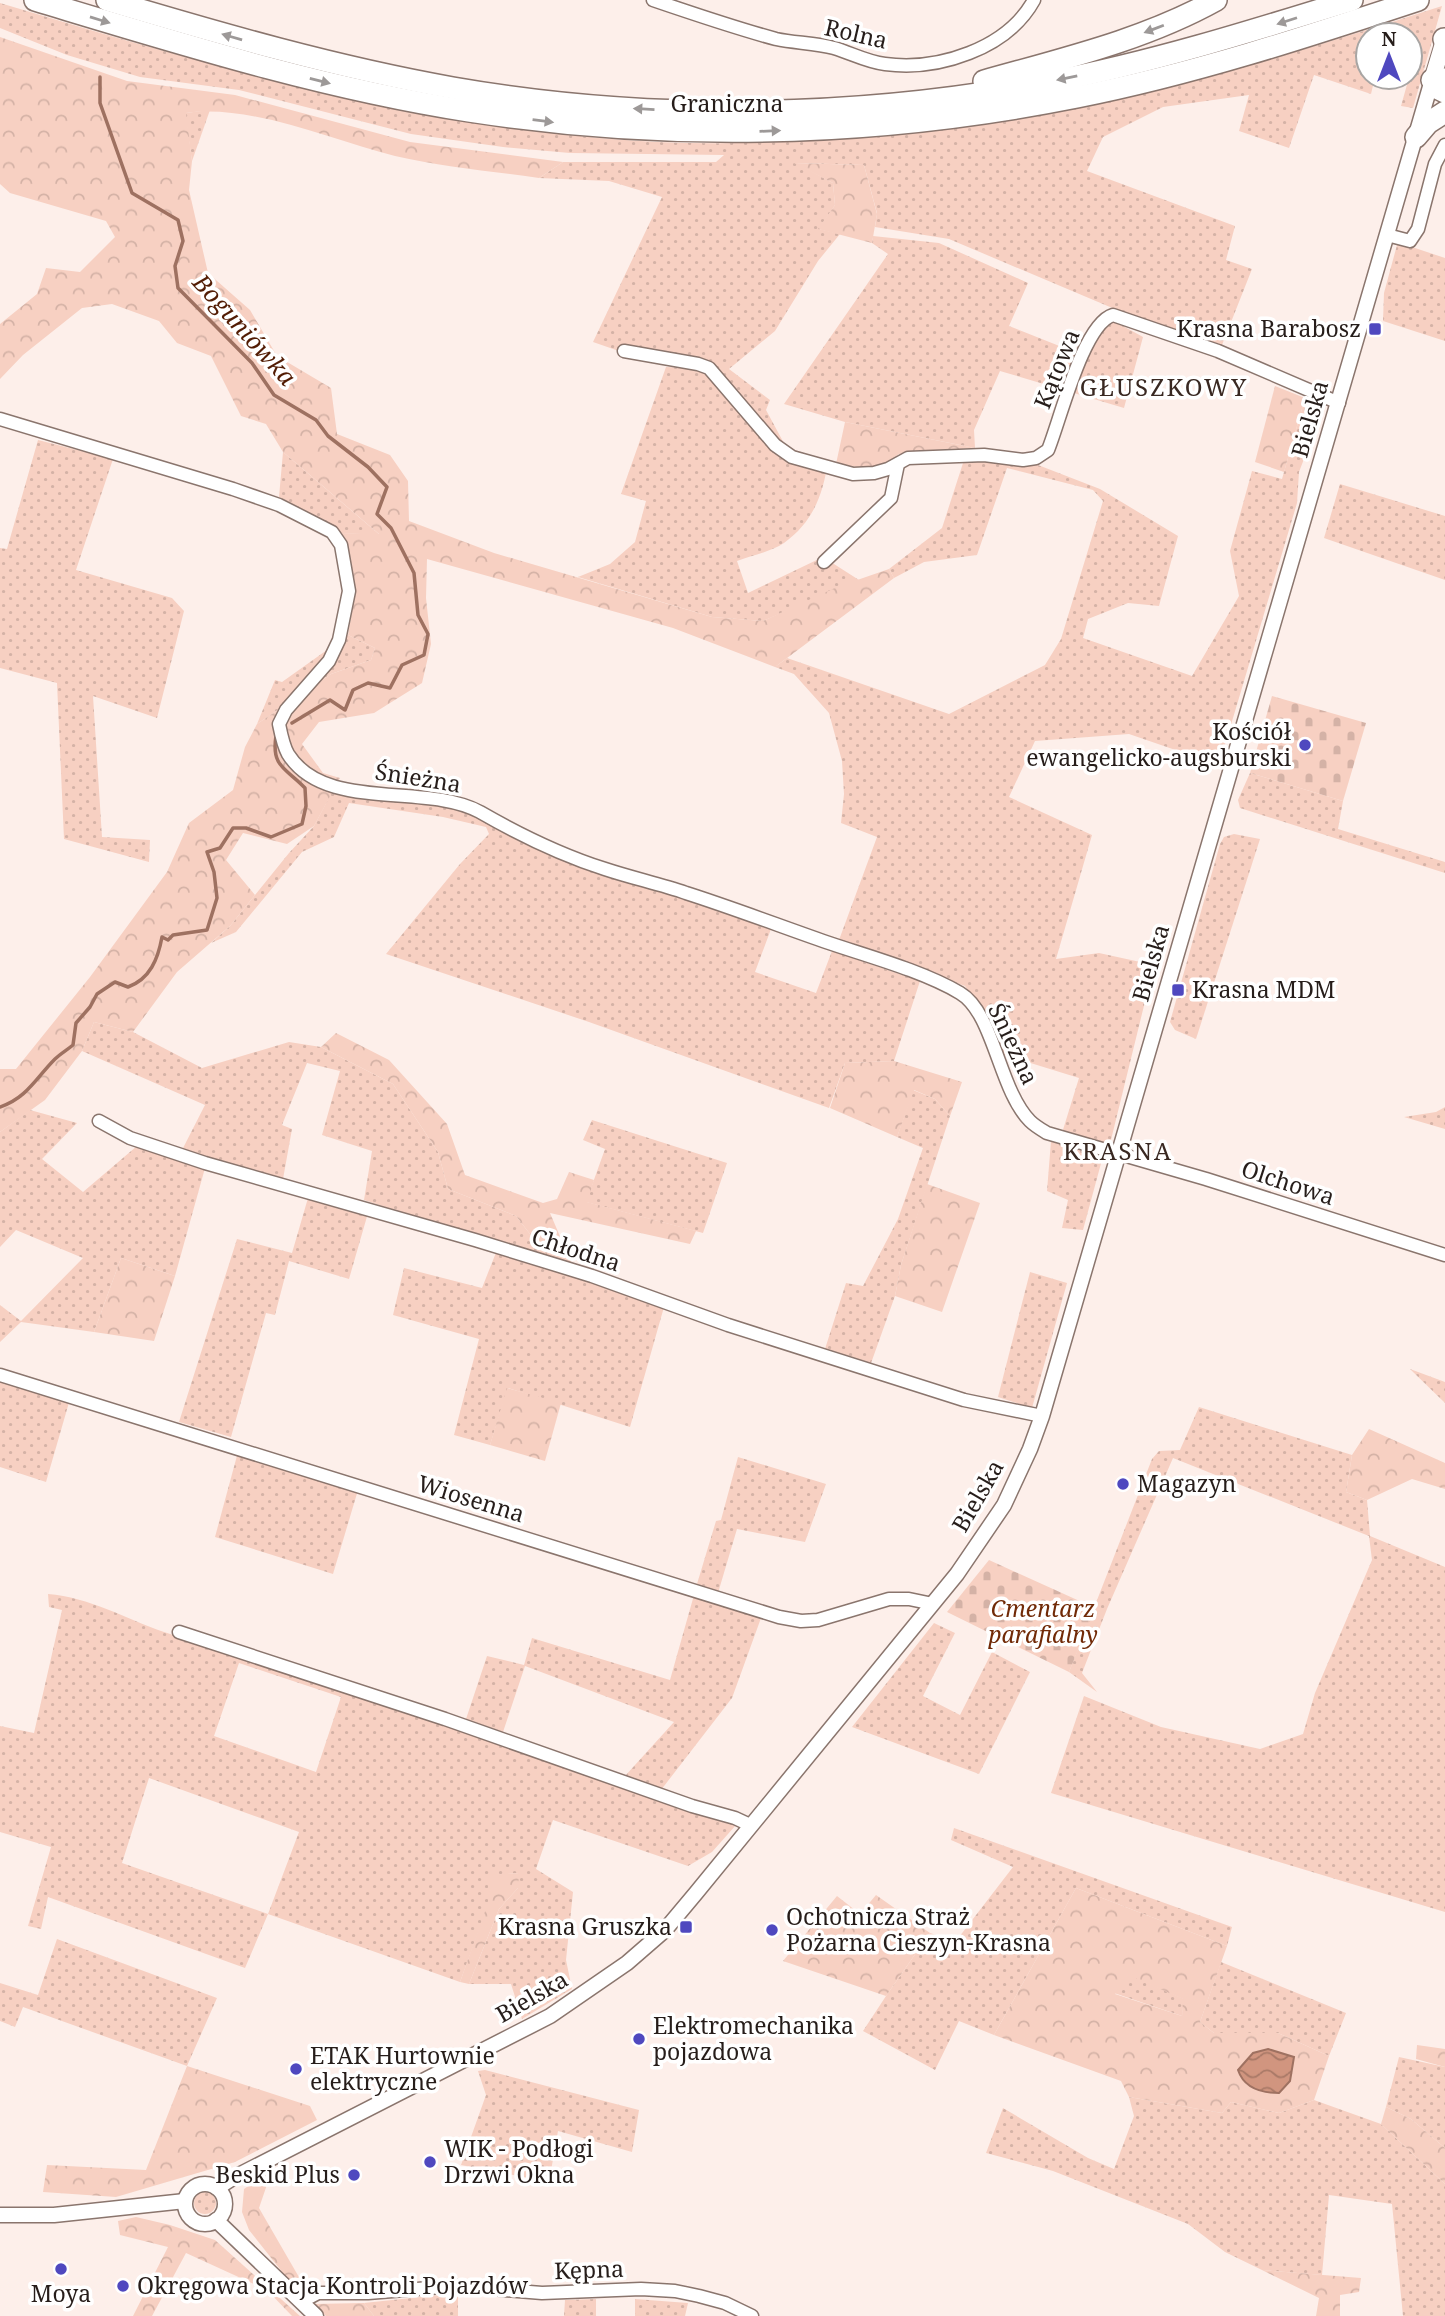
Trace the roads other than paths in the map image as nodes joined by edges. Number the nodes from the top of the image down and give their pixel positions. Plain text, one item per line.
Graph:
1 (35, 0) edge
2 (107, 0) edge
3 (653, 0) edge
4 (1034, 0) edge
5 (1216, 0) edge
6 (1352, 0) edge
7 (1419, 0) edge
8 (1445, 39) edge
9 (1441, 84) edge
10 (908, 102) junction
11 (1445, 112) edge
12 (1416, 136) junction
13 (1445, 145) edge
14 (1387, 235) junction
15 (624, 351) dead end
16 (1339, 403) junction
17 (0, 419) edge
18 (898, 464) junction
19 (824, 562) dead end
20 (99, 1121) dead end
21 (1117, 1154) junction
22 (1445, 1255) edge
23 (0, 1375) edge
24 (1042, 1416) junction
25 (933, 1604) junction
26 (179, 1632) dead end
27 (750, 1825) junction
28 (217, 2188) junction
29 (185, 2201) junction
30 (0, 2215) edge
31 (216, 2220) junction
32 (301, 2302) junction
33 (316, 2316) edge
34 (752, 2316) edge

1 -> 7 highway, Graniczna
10 -> 2 highway, Graniczna
3 - 4 street, Rolna
5 -> 10 highway
6 -> 10 highway, Graniczna
8 - 9 main road, Bielska
9 - 12 street, Bielska
11 - 12 highway
12 - 14 street, Bielska
13 - 14 street
14 - 16 street, Bielska
15 - 18 street, Kątowa
16 - 18 street, Kątowa
16 - 21 street, Bielska
17 - 21 street, Śnieżna
18 - 19 street
20 - 24 street, Chłodna
21 - 22 street, Olchowa
21 - 24 street, Bielska
23 - 25 street, Wiosenna
24 - 25 street, Bielska
25 - 27 street, Bielska
26 - 27 street
27 - 28 street, Bielska
28 - 29 street
28 - 31 street
29 - 30 street
29 - 31 street
31 - 32 street
32 - 33 street
32 - 34 street, Kępna

